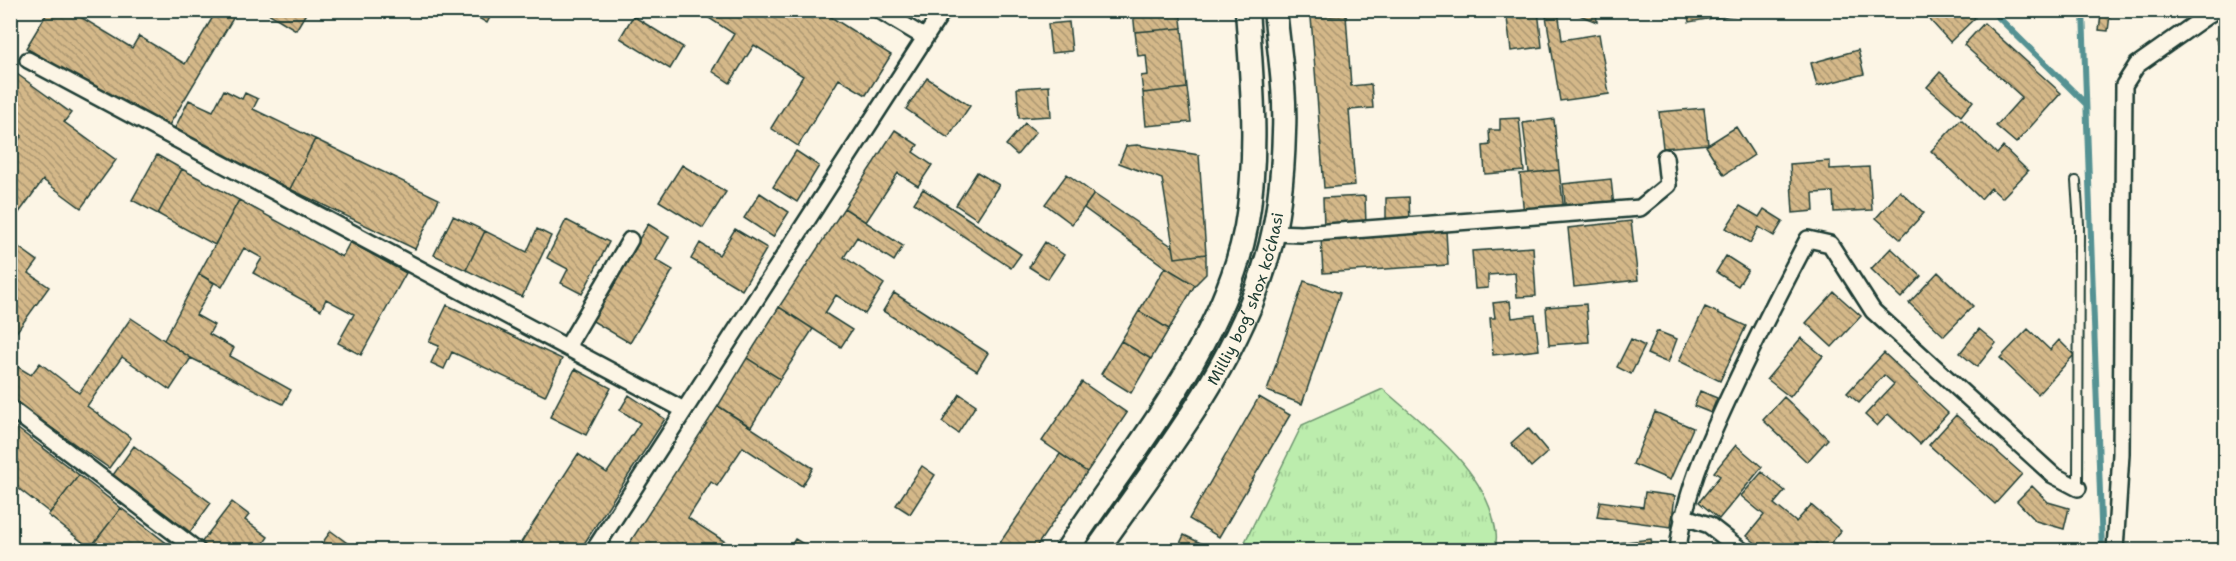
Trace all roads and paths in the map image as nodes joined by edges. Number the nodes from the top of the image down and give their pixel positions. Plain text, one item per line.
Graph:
1 (879, 10) edge
2 (943, 10) edge
3 (1247, 10) edge
4 (1275, 10) edge
5 (2215, 10) edge
6 (924, 38) junction
7 (28, 60) dead end
8 (1665, 157) dead end
9 (2076, 181) dead end
10 (1274, 233) junction
11 (630, 240) dead end
12 (567, 347) junction
13 (10, 408) edge
14 (684, 410) junction
15 (2078, 488) joint
16 (1682, 516) junction
17 (1074, 548) edge
18 (197, 550) edge
19 (594, 550) edge
20 (1097, 550) edge
21 (1678, 550) edge
22 (1741, 550) edge
23 (2115, 550) edge

1 - 6 street
2 - 6 street
3 - 17 main road, Milliy bog‘ shox ko‘chasi
4 - 10 main road, Milliy bog‘ shox ko‘chasi
5 - 23 street
6 - 14 street
7 - 12 street
8 - 10 street
9 - 15 lane
10 - 20 main road, Milliy bog‘ shox ko‘chasi
11 - 12 street
12 - 14 street
13 - 18 street
14 - 19 street
15 - 16 street
16 - 21 street
16 - 22 street

